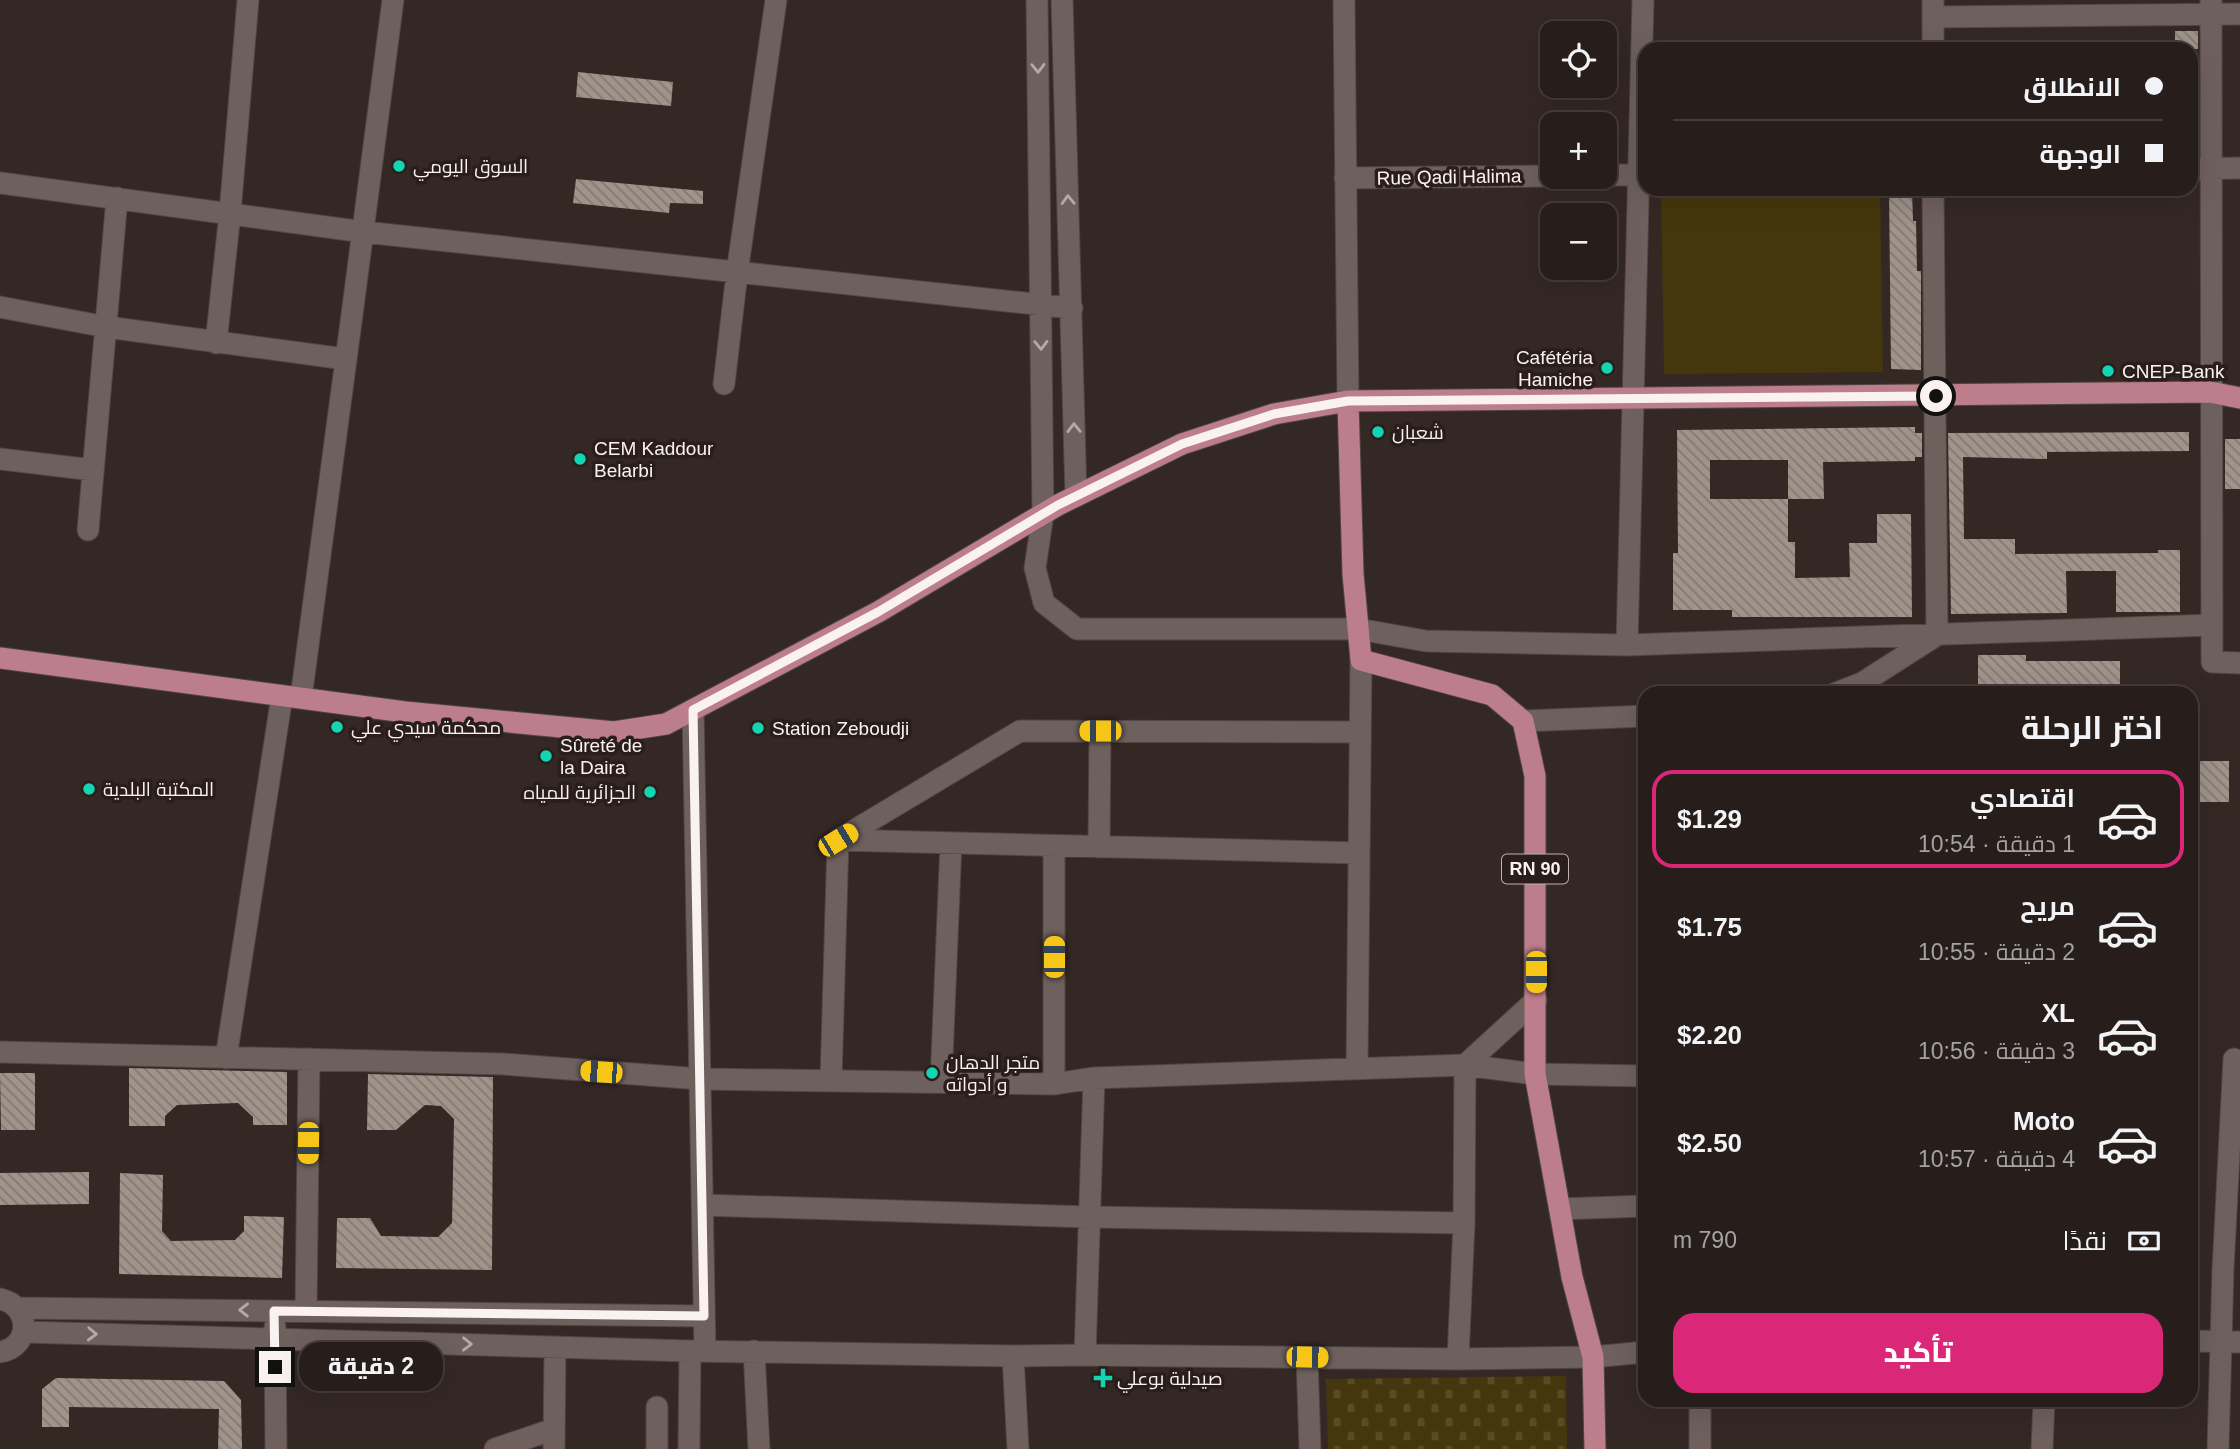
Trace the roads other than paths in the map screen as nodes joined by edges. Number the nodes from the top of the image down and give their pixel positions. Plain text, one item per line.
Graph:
1 (248, 0) edge
2 (393, 0) edge
3 (776, 0) edge
4 (1037, 0) edge
5 (1062, 0) edge
6 (1344, 0) edge
7 (1643, 0) edge
8 (2211, 7) edge
9 (1933, 9) edge
10 (2240, 14) edge
11 (1643, 42) edge
12 (1933, 42) edge
13 (2201, 169) edge
14 (2240, 169) edge
15 (1617, 175) edge
16 (1638, 175) edge
17 (1540, 176) edge
18 (1345, 178) junction
19 (0, 183) edge
20 (1641, 196) edge
21 (1933, 196) edge
22 (117, 198) junction
23 (230, 212) junction
24 (364, 232) junction
25 (737, 273) junction
26 (1040, 304) junction
27 (0, 307) edge
28 (1072, 308) junction
29 (107, 327) junction
30 (216, 343) junction
31 (345, 359) junction
32 (724, 384) dead end
33 (2210, 392) junction
34 (1936, 396) junction
35 (1633, 398) junction
36 (2240, 398) edge
37 (1348, 401) junction
38 (0, 459) edge
39 (93, 470) junction
40 (1076, 496) junction
41 (1042, 514) junction
42 (88, 530) dead end
43 (2212, 625) junction
44 (1358, 629) junction
45 (1937, 635) junction
46 (1628, 645) junction
47 (0, 658) edge
48 (1361, 660) junction
49 (2240, 663) edge
50 (1865, 686) edge
51 (292, 697) junction
52 (693, 710) junction
53 (1638, 716) edge
54 (1523, 721) junction
55 (1100, 731) junction
56 (1360, 732) junction
57 (838, 840) junction
58 (951, 843) junction
59 (1054, 846) junction
60 (1098, 847) junction
61 (1359, 853) junction
62 (1536, 1000) junction
63 (0, 1052) edge
64 (226, 1058) junction
65 (309, 1059) junction
66 (2234, 1059) dead end
67 (1465, 1065) junction
68 (1357, 1068) junction
69 (1535, 1074) junction
70 (1638, 1076) edge
71 (1094, 1078) junction
72 (700, 1079) junction
73 (831, 1080) junction
74 (941, 1082) junction
75 (1054, 1084) junction
76 (702, 1205) junction
77 (1638, 1206) edge
78 (1560, 1209) junction
79 (1090, 1217) junction
80 (1464, 1223) junction
81 (2231, 1269) edge
82 (9, 1303) edge
83 (274, 1311) junction
84 (306, 1311) junction
85 (704, 1316) junction
86 (24, 1332) junction
87 (275, 1339) junction
88 (2198, 1341) edge
89 (2230, 1342) edge
90 (555, 1347) junction
91 (698, 1351) junction
92 (754, 1351) junction
93 (0, 1352) edge
94 (1638, 1353) edge
95 (1086, 1355) junction
96 (1013, 1356) junction
97 (1307, 1357) junction
98 (1592, 1357) junction
99 (1458, 1359) junction
100 (657, 1407) dead end
101 (1700, 1407) edge
102 (2044, 1407) edge
103 (554, 1439) edge
104 (276, 1449) edge
105 (495, 1449) edge
106 (657, 1449) edge
107 (689, 1449) edge
108 (759, 1449) edge
109 (1018, 1449) edge
110 (1310, 1449) edge
111 (1595, 1449) edge
112 (1700, 1449) edge
113 (2042, 1449) edge
114 (2217, 1449) edge

1 - 23 street
2 - 24 street
3 - 25 street
4 -> 26 street
28 -> 5 street
6 - 18 street
7 - 11 street
8 - 9 street
8 - 10 street
8 - 13 street
9 - 12 street
13 - 14 street
13 - 33 street
15 - 16 street
17 - 18 street, Rue Qadi Halima
18 - 37 street
19 - 22 street
20 - 35 street
21 - 34 street
22 - 23 street
22 - 29 street
23 - 24 street
23 - 30 street
24 - 25 street
24 - 31 street
25 - 26 street
25 - 32 street
26 - 28 street
26 -> 41 street
27 - 29 street
40 -> 28 street
29 - 30 street
29 - 39 street
30 - 31 street
31 - 51 street
33 - 34 main road
33 - 36 main road
33 - 43 street
34 - 35 main road
34 - 45 street
35 - 37 main road
35 - 46 street
37 - 40 main road
37 - 44 main road
38 - 39 street
39 - 42 street
40 - 41 main road
41 - 44 street
41 - 52 main road
43 - 45 street
43 - 49 street
44 - 46 street
44 - 48 main road
45 - 46 street
45 - 50 street
47 - 51 main road
48 - 54 main road
48 - 56 street
51 - 52 main road
51 - 64 street
52 - 72 street
53 - 54 street
54 - 62 main road, RN 90
55 - 56 street
55 - 57 street
55 - 60 street
56 - 61 street
57 - 58 street
57 - 73 street
58 - 59 street
58 - 74 street
59 - 60 street
59 - 75 street
60 - 61 street
61 - 68 street
62 - 67 street
62 - 69 main road, RN 90
63 - 64 street
64 - 65 street
65 - 72 street
65 - 84 street
66 - 81 street
67 - 68 street
67 - 69 street
67 - 80 street
68 - 71 street
69 - 70 street
69 - 78 main road, RN 90
71 - 75 street
71 - 79 street
72 - 73 street
72 - 76 street
73 - 74 street
74 - 75 street
76 - 79 street
76 - 85 street
77 - 78 street
78 - 98 main road, RN 90
79 - 80 street
79 - 95 street
80 - 99 street
81 - 89 street
83 -> 82 street
82 - 86 street
83 - 84 street
83 - 87 street
84 - 85 street
85 - 91 street
86 -> 87 street
86 - 93 street
87 -> 90 street
87 - 104 street
88 - 89 street
89 - 114 street
90 - 91 street
90 - 103 street
91 - 92 street
91 - 107 street
92 - 96 street
92 - 108 street
94 - 98 street
95 - 96 street
95 - 97 street
96 - 109 street
97 - 99 street
97 - 110 street
98 - 99 street
98 - 111 main road, RN 90
100 - 106 street
101 - 112 street
102 - 113 street
103 - 105 street

